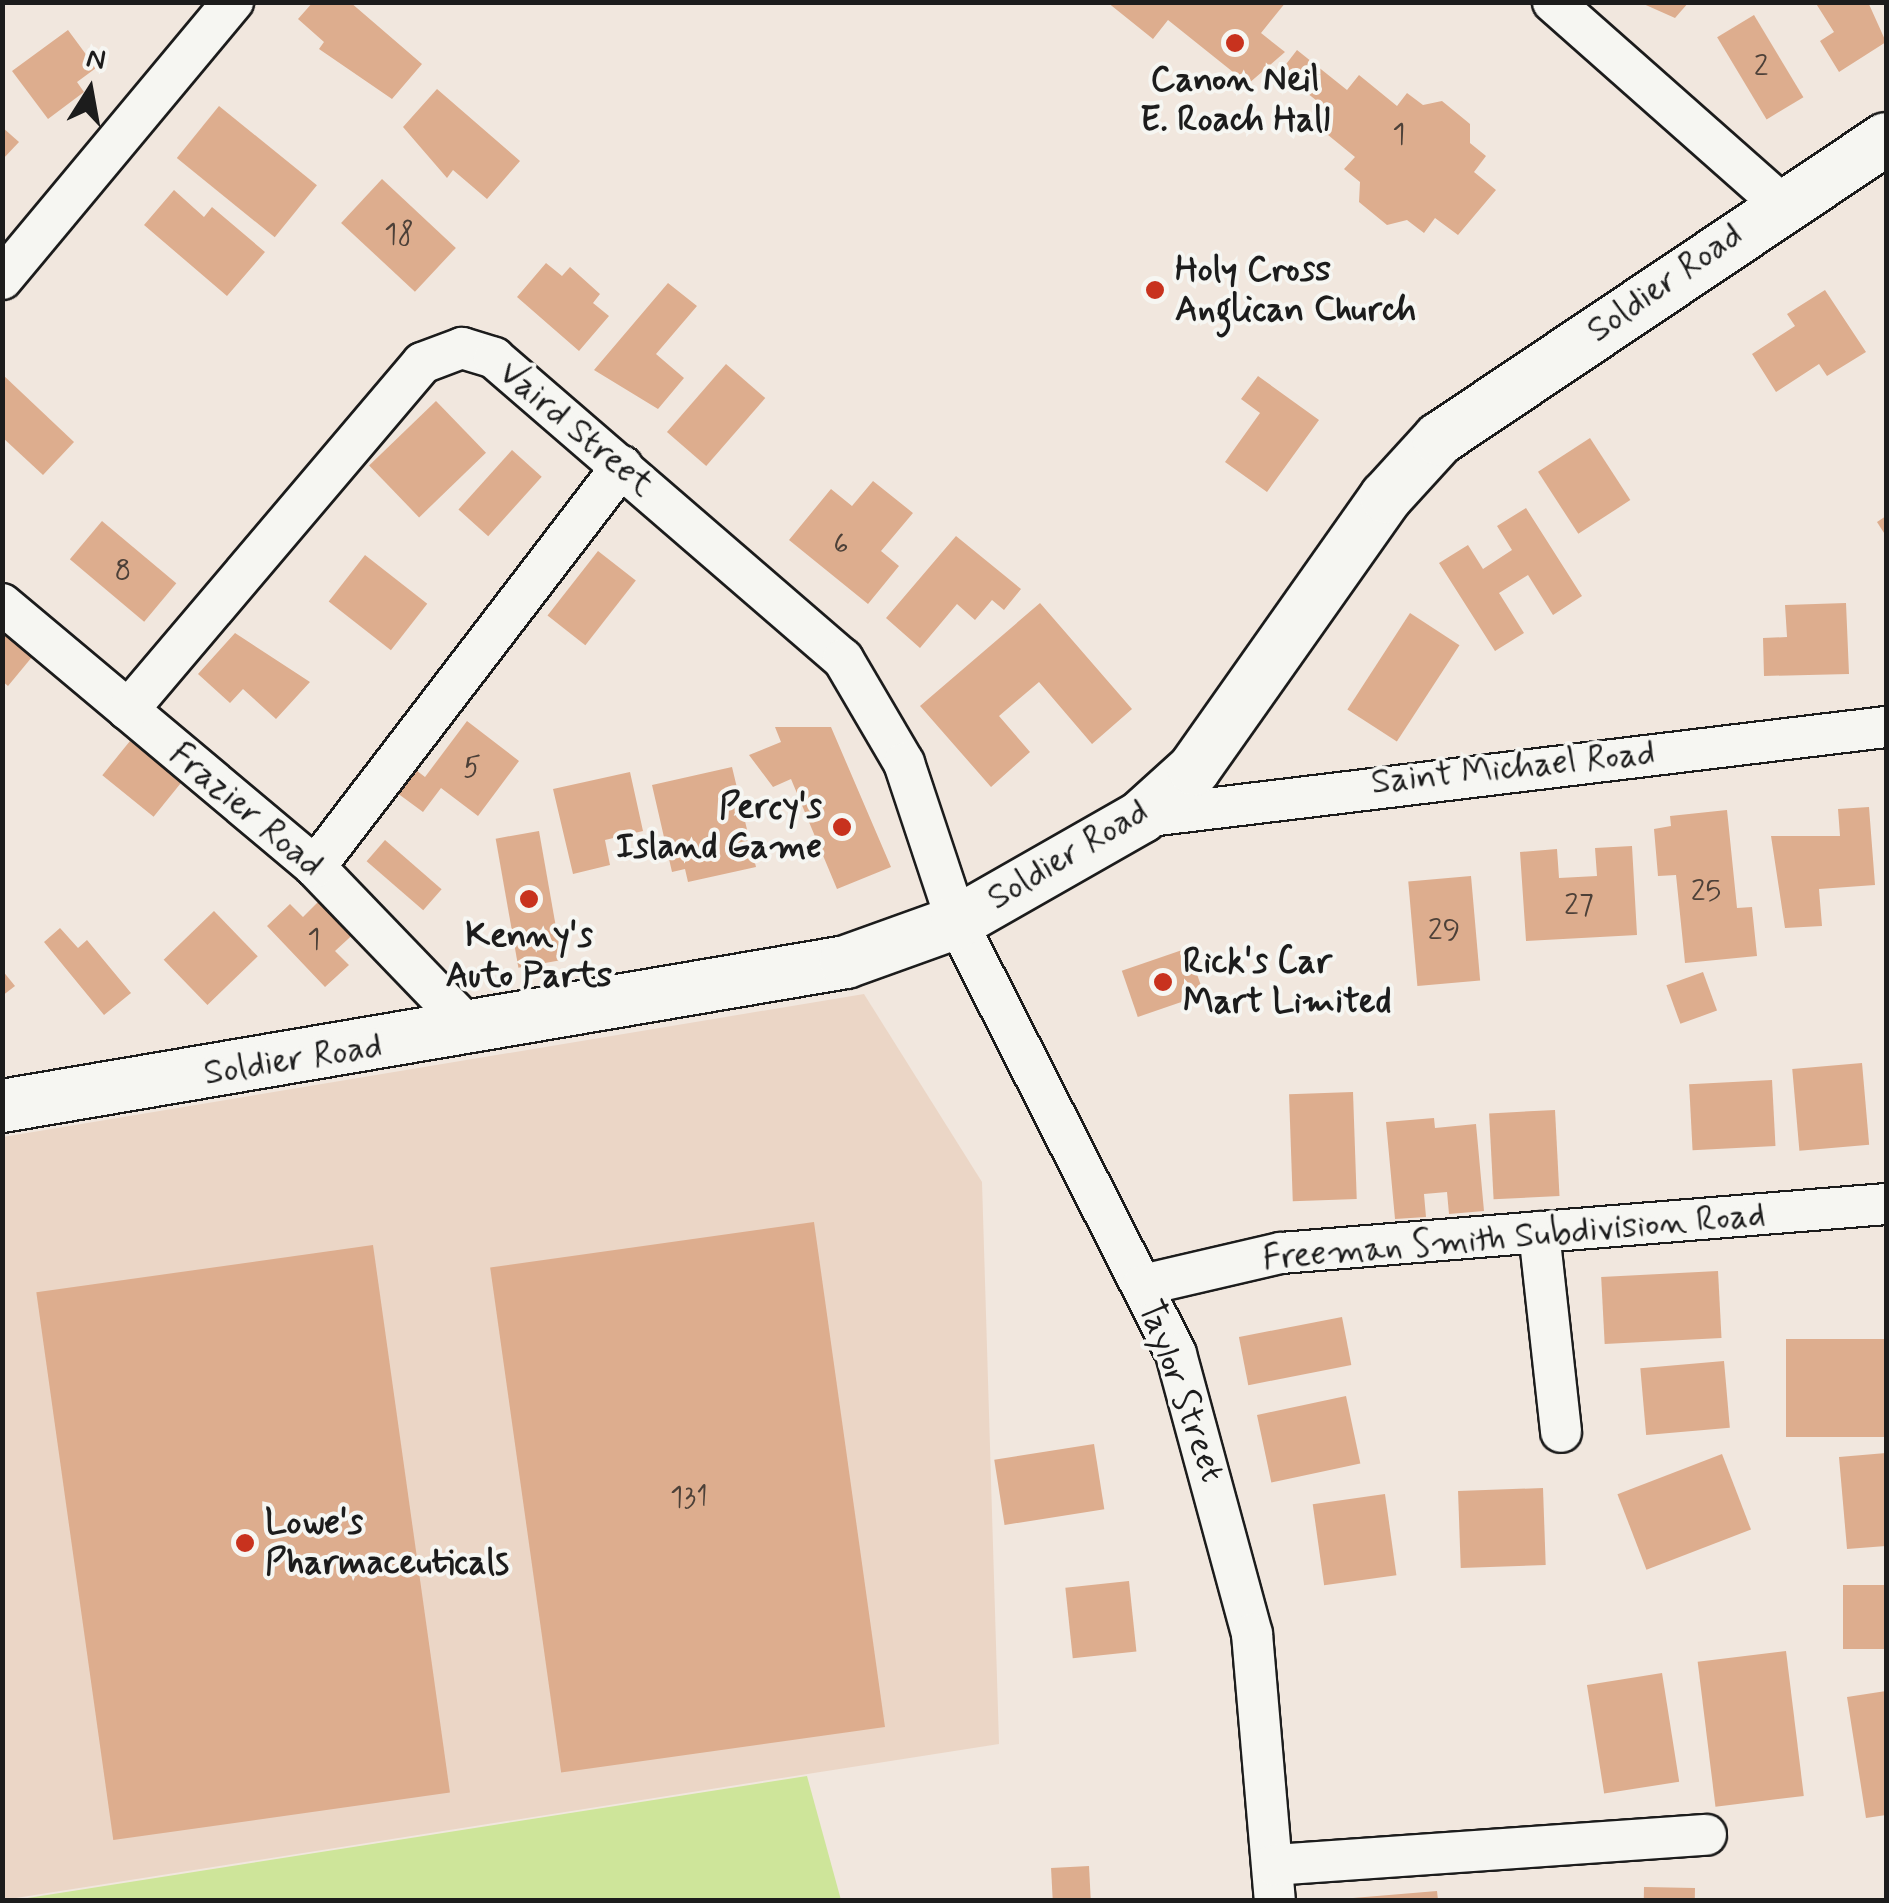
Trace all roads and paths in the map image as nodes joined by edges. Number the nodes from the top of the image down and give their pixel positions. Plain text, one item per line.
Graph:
1 (233, 2) edge
2 (1553, 2) edge
3 (1886, 140) edge
4 (1780, 204) junction
5 (2, 279) edge
6 (622, 466) junction
7 (2, 604) edge
8 (128, 710) junction
9 (1886, 727) edge
10 (1141, 816) junction
11 (315, 867) junction
12 (957, 922) junction
13 (474, 1032) junction
14 (2, 1106) edge
15 (1886, 1204) edge
16 (1539, 1232) junction
17 (1143, 1285) junction
18 (1561, 1432) dead end
19 (1706, 1836) dead end
20 (1274, 1883) edge

1 - 5 street
2 - 4 street
3 - 4 main road, Soldier Road
4 - 10 main road, Soldier Road
6 - 8 street, Vaird Street
6 - 11 street
6 - 12 street, Vaird Street
7 - 8 street, Frazier Road
8 - 11 street, Frazier Road
9 - 10 street, Saint Michael Road
10 - 12 main road, Soldier Road
11 - 13 street, Frazier Road
12 - 13 main road, Soldier Road
12 - 17 street, Taylor Street
13 - 14 main road, Soldier Road
15 - 16 street, Freeman Smith Subdivision Road
16 - 17 street, Freeman Smith Subdivision Road
16 - 18 street
17 - 20 street, Taylor Street
19 - 20 street

